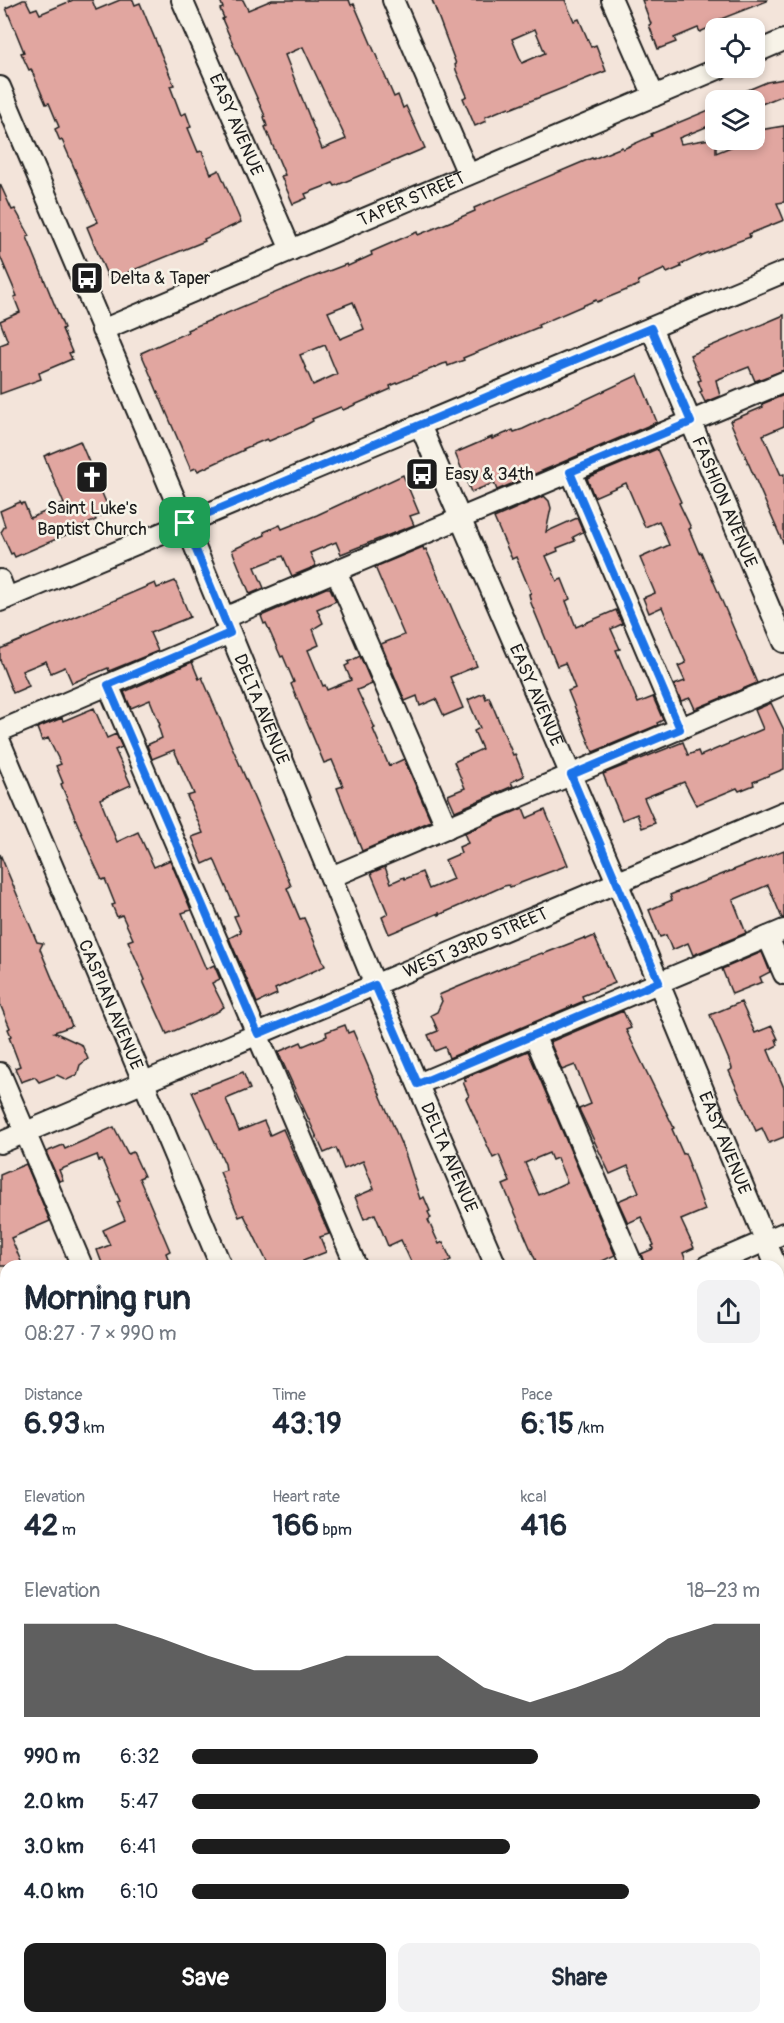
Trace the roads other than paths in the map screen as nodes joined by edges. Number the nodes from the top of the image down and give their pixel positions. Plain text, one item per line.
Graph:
1 (182, 0) edge
2 (393, 0) edge
3 (612, 0) edge
4 (784, 40) edge
5 (765, 48) edge
6 (705, 74) edge
7 (0, 87) edge
8 (654, 96) junction
9 (468, 174) junction
10 (291, 250) junction
11 (784, 272) edge
12 (651, 328) junction
13 (102, 330) junction
14 (784, 382) edge
15 (691, 422) junction
16 (420, 424) junction
17 (570, 472) junction
18 (461, 518) junction
19 (185, 523) junction
20 (336, 571) junction
21 (2, 593) edge
22 (227, 626) junction
23 (784, 642) edge
24 (784, 684) edge
25 (108, 685) junction
26 (680, 729) junction
27 (0, 730) edge
28 (0, 742) edge
29 (571, 775) junction
30 (784, 812) edge
31 (447, 828) junction
32 (331, 877) junction
33 (617, 882) junction
34 (776, 933) edge
35 (784, 974) edge
36 (659, 982) junction
37 (375, 985) junction
38 (258, 1034) junction
39 (534, 1035) junction
40 (0, 1073) edge
41 (144, 1083) junction
42 (418, 1084) junction
43 (25, 1133) junction
44 (0, 1143) edge
45 (775, 1237) edge
46 (79, 1260) edge
47 (219, 1260) edge
48 (353, 1260) edge
49 (493, 1260) edge
50 (630, 1260) edge
51 (721, 1260) edge
52 (776, 1260) edge

1 - 10 street, EASY AVENUE
2 - 9 street
3 - 8 street
4 - 5 street
6 - 8 street, TAPER STREET
7 - 13 street, DELTA AVENUE
8 - 9 street, TAPER STREET
9 - 10 street, TAPER STREET
10 - 13 street, TAPER STREET
11 - 12 street
12 - 15 street, FASHION AVENUE
12 - 16 street
13 - 19 street, DELTA AVENUE
14 - 15 street
15 - 17 street
15 - 23 street, FASHION AVENUE
16 - 18 street, EASY AVENUE
16 - 19 street
17 - 18 street
17 - 26 street
18 - 20 street
18 - 29 street, EASY AVENUE
19 - 21 street
19 - 22 street, DELTA AVENUE
20 - 22 street
20 - 31 street
22 - 25 street
22 - 32 street, DELTA AVENUE
24 - 26 street
25 - 27 street
25 - 38 street
26 - 29 street
28 - 41 street, CASPIAN AVENUE
29 - 31 street
29 - 33 street, EASY AVENUE
30 - 33 street, WEST 33RD STREET
31 - 32 street
32 - 37 street, DELTA AVENUE
33 - 36 street, EASY AVENUE
33 - 37 street, WEST 33RD STREET
34 - 35 street
34 - 36 street
36 - 39 street
36 - 45 street, EASY AVENUE
37 - 38 street, WEST 33RD STREET
37 - 42 street, DELTA AVENUE
38 - 41 street, WEST 33RD STREET
38 - 48 street
39 - 42 street
39 - 50 street
40 - 43 street
41 - 43 street, WEST 33RD STREET
41 - 47 street, CASPIAN AVENUE
42 - 49 street, DELTA AVENUE
43 - 44 street, WEST 33RD STREET
43 - 46 street
45 - 51 street
45 - 52 street, EASY AVENUE

